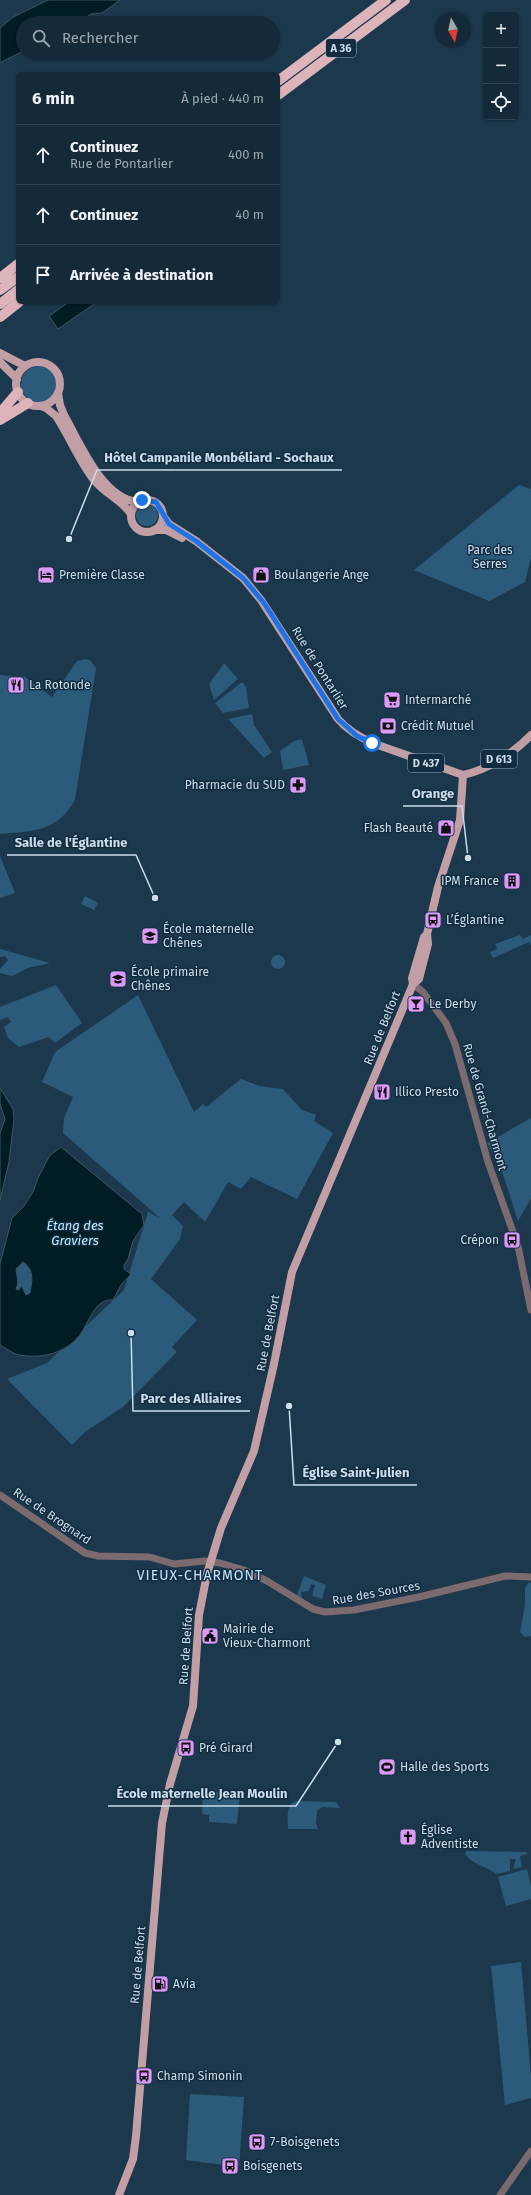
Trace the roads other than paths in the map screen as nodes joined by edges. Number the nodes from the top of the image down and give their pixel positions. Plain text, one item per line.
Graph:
1 (386, 0) edge
2 (405, 0) edge
3 (280, 80) edge
4 (280, 94) edge
5 (16, 266) edge
6 (0, 278) edge
7 (16, 278) edge
8 (0, 290) edge
9 (16, 292) edge
10 (0, 304) edge
11 (16, 304) edge
12 (0, 317) edge
13 (0, 353) edge
14 (0, 362) edge
15 (25, 366) junction
16 (17, 379) junction
17 (18, 392) junction
18 (58, 393) junction
19 (28, 403) junction
20 (41, 406) junction
21 (0, 413) edge
22 (0, 420) edge
23 (138, 502) junction
24 (131, 514) junction
25 (163, 516) junction
26 (154, 531) junction
27 (204, 548) junction
28 (531, 734) edge
29 (463, 775) junction
30 (414, 984) junction
31 (531, 1310) edge
32 (0, 1495) edge
33 (211, 1561) junction
34 (531, 1577) edge
35 (531, 2151) edge
36 (119, 2195) edge
37 (500, 2195) edge

1 - 3 highway, A 36
2 - 4 highway, A 36
5 - 6 highway
7 - 8 highway
9 - 10 highway
11 - 12 highway
13 - 15 main road
14 - 16 main road
15 - 16 main road
15 - 18 main road
16 - 17 main road
17 - 19 main road
17 - 21 highway
18 - 20 main road
18 - 23 main road
19 - 20 main road
19 - 22 highway
20 - 24 main road
23 - 24 main road
23 - 25 main road
24 - 26 main road
25 - 26 main road
25 - 27 main road, Rue de Pontarlier / D 437
26 - 27 main road, Rue de Pontarlier / D 437
27 - 29 main road, Rue de Pontarlier / D 437
28 - 29 main road, D 613
29 - 30 main road, Rue de Belfort
30 - 31 street, Rue de Grand-Charmont
30 - 33 main road, Rue de Belfort
32 - 33 street, Rue de Brognard
33 - 34 street, Rue des Sources
33 - 36 main road, Rue de Belfort
35 - 37 street

